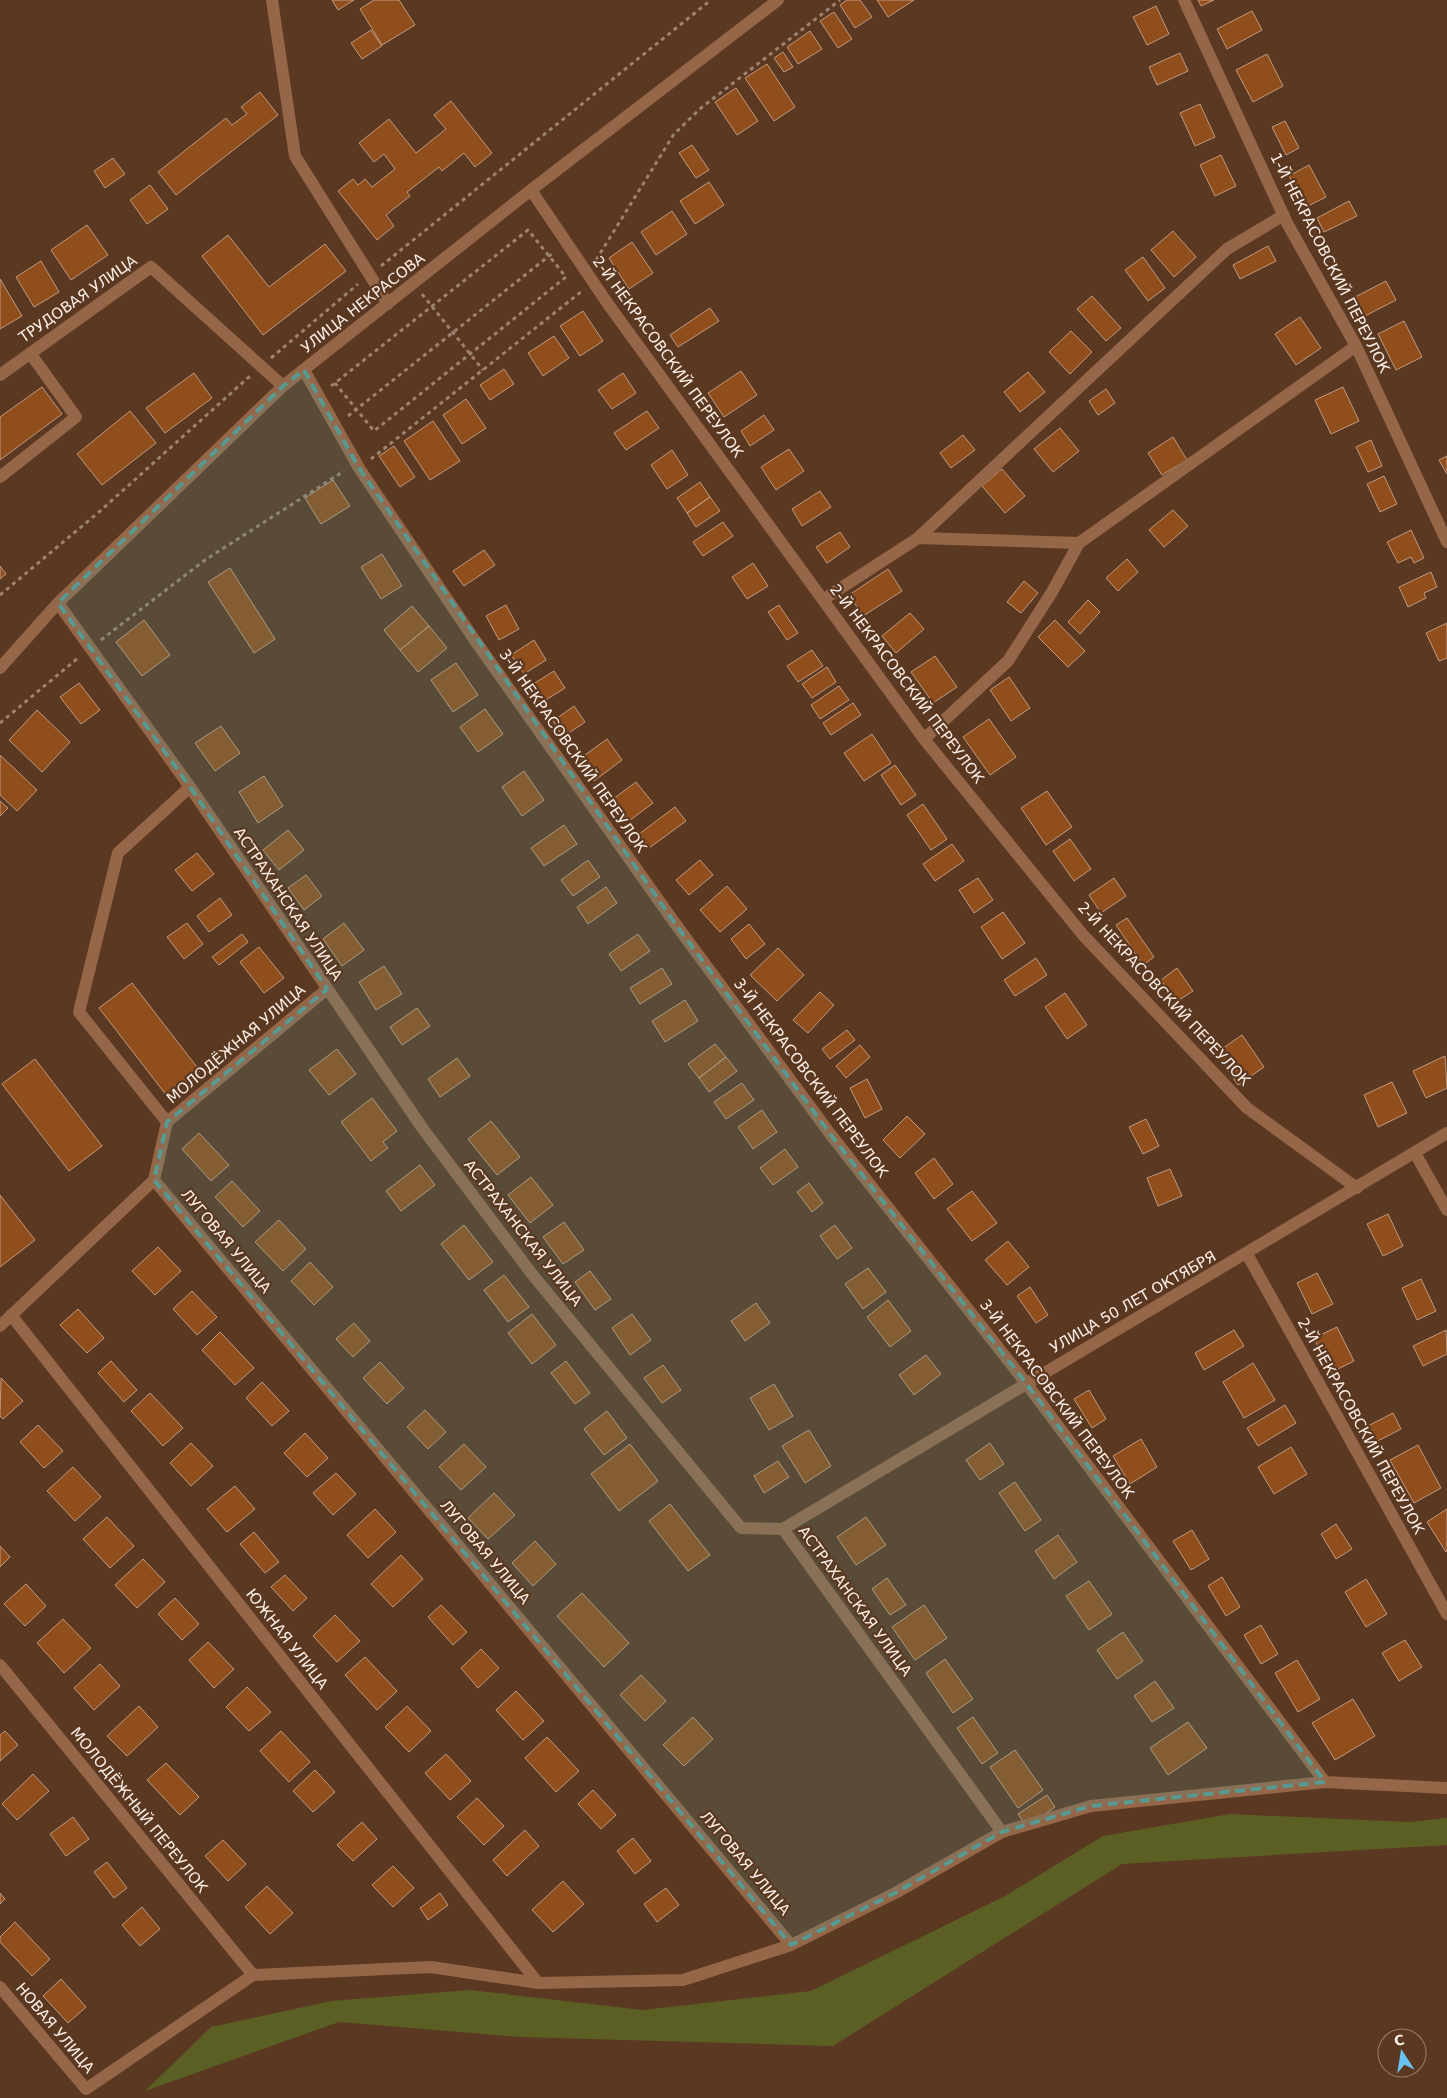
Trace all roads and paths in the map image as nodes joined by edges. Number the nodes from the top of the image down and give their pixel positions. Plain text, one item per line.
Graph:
1 (272, 0) edge
2 (711, 0) edge
3 (778, 0) edge
4 (840, 0) edge
5 (1184, 0) edge
6 (531, 190) junction
7 (1284, 215) junction
8 (566, 242) junction
9 (549, 256) junction
10 (370, 275) junction
11 (591, 278) junction
12 (388, 304) junction
13 (432, 306) junction
14 (453, 333) junction
15 (1356, 346) junction
16 (30, 353) junction
17 (470, 354) junction
18 (261, 366) junction
19 (304, 370) junction
20 (483, 370) junction
21 (0, 375) edge
22 (283, 386) junction
23 (357, 409) junction
24 (360, 468) junction
25 (0, 476) edge
26 (918, 538) junction
27 (1447, 542) edge
28 (1080, 543) junction
29 (0, 595) edge
30 (824, 599) junction
31 (58, 603) junction
32 (90, 648) junction
33 (0, 668) edge
34 (0, 723) edge
35 (924, 739) junction
36 (190, 786) junction
37 (327, 990) junction
38 (167, 1122) junction
39 (1447, 1133) edge
40 (1415, 1153) junction
41 (154, 1180) junction
42 (1357, 1188) junction
43 (1447, 1210) edge
44 (1247, 1254) junction
45 (11, 1315) junction
46 (0, 1326) edge
47 (1026, 1382) junction
48 (783, 1528) junction
49 (1447, 1614) edge
50 (0, 1665) edge
51 (1325, 1782) junction
52 (1447, 1788) edge
53 (1002, 1832) junction
54 (791, 1945) junction
55 (253, 1975) junction
56 (538, 1983) junction
57 (0, 1987) edge

1 - 10 street
2 - 10 path
3 - 6 street, УЛИЦА НЕКРАСОВА
4 - 11 path
5 - 7 street, 1-Й НЕКРАСОВСКИЙ ПЕРЕУЛОК
6 - 8 street, 2-Й НЕКРАСОВСКИЙ ПЕРЕУЛОК
6 - 12 street, УЛИЦА НЕКРАСОВА
7 - 15 street, 1-Й НЕКРАСОВСКИЙ ПЕРЕУЛОК
7 - 26 street
8 - 9 path
8 - 11 street, 2-Й НЕКРАСОВСКИЙ ПЕРЕУЛОК
9 - 13 path
9 - 14 path
9 - 17 path
10 - 12 street
10 - 18 path
11 - 20 path
11 - 30 street, 2-Й НЕКРАСОВСКИЙ ПЕРЕУЛОК
12 - 19 street, УЛИЦА НЕКРАСОВА
13 - 14 path
13 - 23 path
14 - 17 path
14 - 23 path
15 - 27 street, 1-Й НЕКРАСОВСКИЙ ПЕРЕУЛОК
15 - 28 street
16 - 18 street, ТРУДОВАЯ УЛИЦА
16 - 21 street, ТРУДОВАЯ УЛИЦА
16 - 25 street
17 - 20 path
17 - 23 path
18 - 22 street
18 - 29 path
19 - 22 street, УЛИЦА НЕКРАСОВА
19 - 24 street, 3-Й НЕКРАСОВСКИЙ ПЕРЕУЛОК
20 - 24 path
22 - 31 street, УЛИЦА НЕКРАСОВА
24 - 32 path
24 - 47 street, 3-Й НЕКРАСОВСКИЙ ПЕРЕУЛОК
26 - 28 street
26 - 30 street
28 - 35 street
30 - 35 street, 2-Й НЕКРАСОВСКИЙ ПЕРЕУЛОК
31 - 32 street, АСТРАХАНСКАЯ УЛИЦА
31 - 33 street, УЛИЦА НЕКРАСОВА
32 - 34 path
32 - 36 street, АСТРАХАНСКАЯ УЛИЦА
35 - 42 street, 2-Й НЕКРАСОВСКИЙ ПЕРЕУЛОК
36 - 37 street, АСТРАХАНСКАЯ УЛИЦА
36 - 38 street
37 - 38 street, МОЛОДЁЖНАЯ УЛИЦА
37 - 48 street, АСТРАХАНСКАЯ УЛИЦА
38 - 41 street, МОЛОДЁЖНАЯ УЛИЦА
39 - 40 street, УЛИЦА 50 ЛЕТ ОКТЯБРЯ
40 - 42 street, УЛИЦА 50 ЛЕТ ОКТЯБРЯ
40 - 43 street
41 - 45 street
41 - 54 street, ЛУГОВАЯ УЛИЦА
42 - 44 street, УЛИЦА 50 ЛЕТ ОКТЯБРЯ
44 - 47 street, УЛИЦА 50 ЛЕТ ОКТЯБРЯ
44 - 49 street, 2-Й НЕКРАСОВСКИЙ ПЕРЕУЛОК
45 - 46 street
45 - 56 street, ЮЖНАЯ УЛИЦА
47 - 48 street, УЛИЦА 50 ЛЕТ ОКТЯБРЯ
47 - 51 street, 3-Й НЕКРАСОВСКИЙ ПЕРЕУЛОК
48 - 53 street, АСТРАХАНСКАЯ УЛИЦА
50 - 55 street, МОЛОДЁЖНЫЙ ПЕРЕУЛОК
51 - 52 street
51 - 53 street
53 - 54 street
54 - 56 street
55 - 56 street
55 - 57 street, НОВАЯ УЛИЦА

